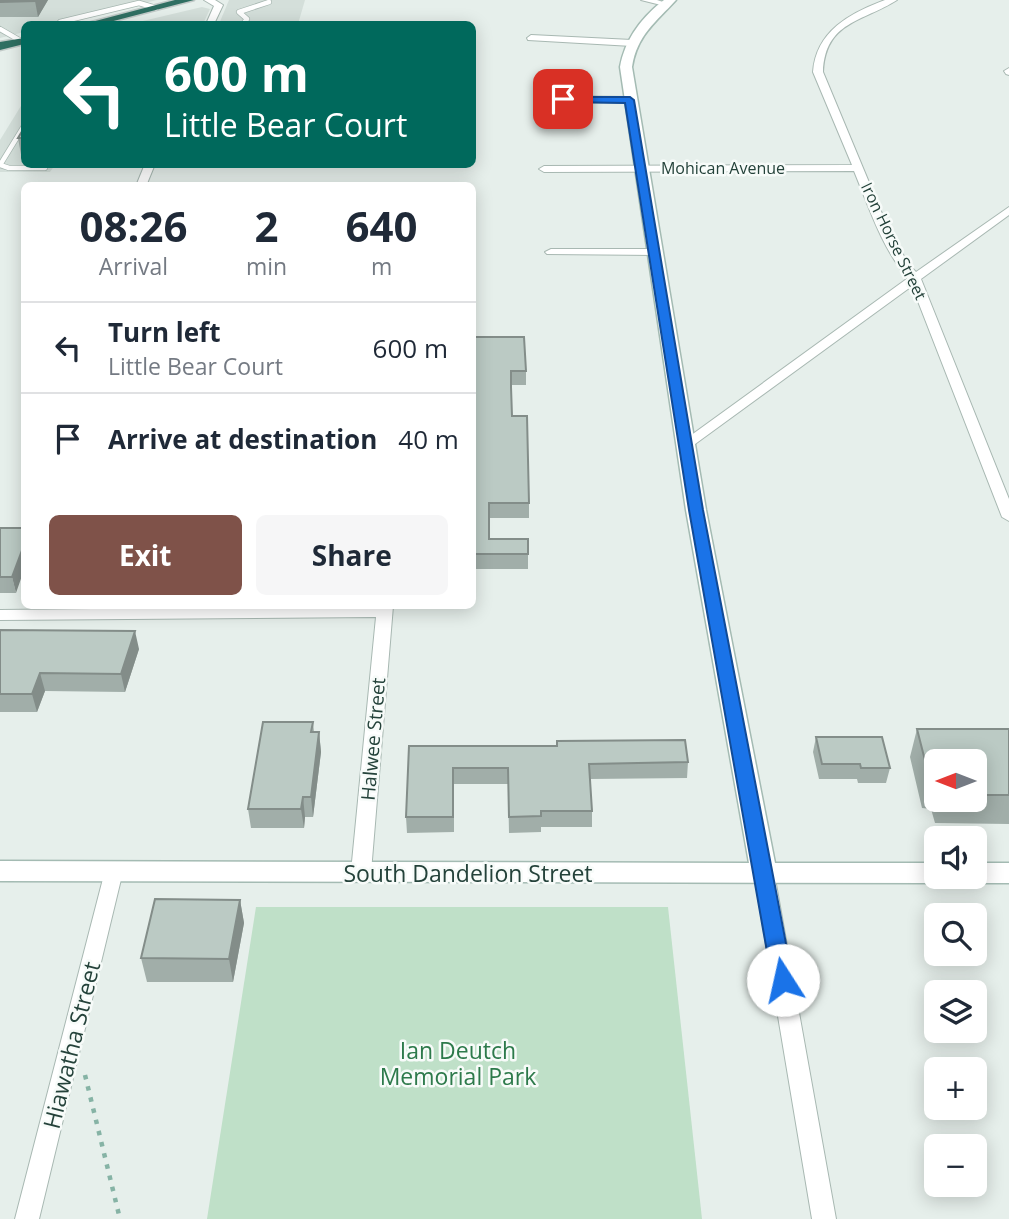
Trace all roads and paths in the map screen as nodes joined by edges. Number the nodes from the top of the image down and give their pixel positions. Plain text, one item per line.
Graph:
1 (189, 0) edge
2 (208, 0) edge
3 (645, 0) edge
4 (893, 0) edge
5 (269, 2) dead end
6 (668, 2) edge
7 (156, 8) junction
8 (65, 21) edge
9 (102, 21) edge
10 (211, 21) edge
11 (245, 21) edge
12 (0, 29) edge
13 (531, 38) dead end
14 (21, 40) edge
15 (21, 42) edge
16 (632, 43) junction
17 (0, 47) edge
18 (541, 99) dead end
19 (630, 100) junction
20 (21, 131) edge
21 (21, 168) edge
22 (21, 168) edge
23 (45, 168) edge
24 (859, 168) junction
25 (544, 169) dead end
26 (642, 169) junction
27 (1009, 210) edge
28 (551, 252) dead end
29 (655, 253) junction
30 (915, 278) junction
31 (686, 444) junction
32 (1009, 517) edge
33 (385, 609) edge
34 (62, 610) edge
35 (0, 615) edge
36 (0, 871) edge
37 (114, 871) junction
38 (361, 872) junction
39 (764, 873) junction
40 (924, 873) edge
41 (987, 873) edge
42 (1009, 873) edge
43 (84, 1072) dead end
44 (27, 1219) edge
45 (120, 1219) edge
46 (824, 1219) edge

1 - 7 highway
2 - 10 street
3 - 6 street
4 - 24 street, Iron Horse Street
5 - 11 lane
6 - 16 street
7 - 8 lane
7 - 9 highway
12 - 14 lane
13 - 16 street
15 - 17 highway
16 - 19 street
18 - 19 street
19 - 26 street
20 - 22 lane
21 - 23 lane
24 - 26 street, Mohican Avenue
24 - 30 street, Iron Horse Street
25 - 26 street, Mohican Avenue
26 - 29 street
27 - 30 street
28 - 29 street
29 - 31 street
30 - 31 street
30 - 32 street, Iron Horse Street
31 - 39 street
33 - 34 street
33 - 38 street, Halwee Street
34 - 35 street
36 - 37 street, South Dandelion Street
37 - 38 street, South Dandelion Street
37 - 44 street, Hiawatha Street
38 - 39 street, South Dandelion Street
39 - 40 street, South Dandelion Street
39 - 46 street
41 - 42 street
43 - 45 path

